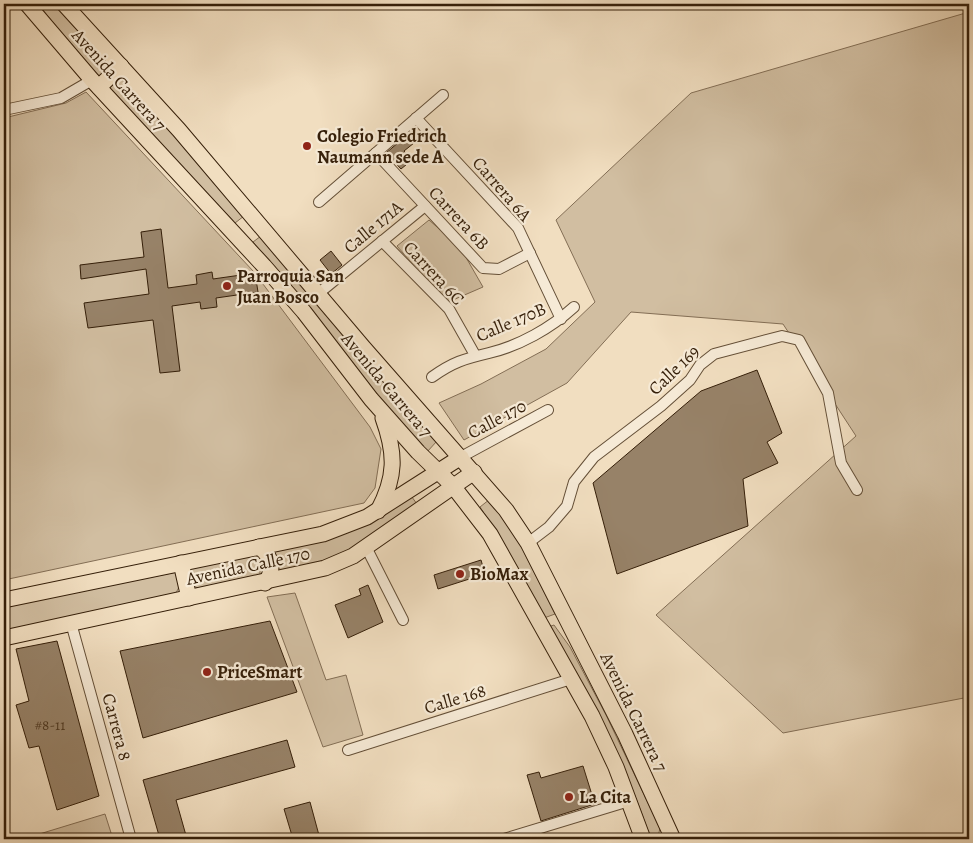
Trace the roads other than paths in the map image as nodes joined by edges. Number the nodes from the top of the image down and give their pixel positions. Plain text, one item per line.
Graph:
1 (27, 4) edge
2 (64, 4) edge
3 (121, 66) junction
4 (96, 84) junction
5 (443, 95) dead end
6 (4, 110) edge
7 (416, 118) junction
8 (376, 153) junction
9 (319, 202) dead end
10 (425, 206) junction
11 (258, 222) junction
12 (240, 238) junction
13 (382, 241) junction
14 (530, 253) junction
15 (319, 293) junction
16 (574, 307) dead end
17 (561, 319) junction
18 (475, 355) junction
19 (432, 377) dead end
20 (380, 410) junction
21 (548, 410) dead end
22 (461, 457) junction
23 (439, 471) junction
24 (474, 472) junction
25 (453, 486) junction
26 (857, 490) dead end
27 (377, 511) junction
28 (528, 543) junction
29 (259, 547) junction
30 (366, 547) junction
31 (181, 563) junction
32 (265, 583) junction
33 (189, 598) junction
34 (4, 600) edge
35 (403, 620) dead end
36 (71, 623) junction
37 (567, 623) junction
38 (545, 630) junction
39 (4, 638) edge
40 (571, 678) junction
41 (348, 750) dead end
42 (629, 801) junction
43 (131, 839) edge
44 (504, 839) edge
45 (643, 839) edge
46 (673, 839) edge

1 - 4 main road, Avenida Carrera 7
2 - 3 main road, Avenida Carrera 7
3 - 4 main road
3 - 11 main road, Avenida Carrera 7
4 - 6 street
4 - 12 main road, Avenida Carrera 7
5 - 7 street
7 - 8 street
7 - 14 street, Carrera 6A
8 - 9 street
8 - 10 street, Carrera 6B
10 - 13 street, Calle 171A
10 - 14 street, Carrera 6B
11 - 12 main road
11 - 15 main road, Avenida Carrera 7
12 - 20 main road, Avenida Carrera 7
13 - 15 street, Calle 171A
13 - 18 street, Carrera 6C
14 - 17 street, Carrera 6A
15 - 22 main road, Avenida Carrera 7
16 - 17 street, Calle 170B
17 - 18 street, Calle 170B
18 - 19 street, Calle 170B
20 - 23 main road, Avenida Carrera 7
20 - 27 main road
21 - 22 street, Calle 170
22 - 23 main road, Avenida Calle 170
22 - 24 main road, Avenida Carrera 7
23 - 25 main road, Avenida Carrera 7
23 - 27 main road, Avenida Calle 170
24 - 25 main road, Avenida Calle 170
24 - 28 main road, Avenida Carrera 7
25 - 30 main road, Avenida Calle 170
25 - 38 main road, Avenida Carrera 7
26 - 28 street, Calle 169
27 - 29 main road, Avenida Calle 170
28 - 37 main road, Avenida Carrera 7
29 - 31 main road, Avenida Calle 170
29 - 32 main road
30 - 32 main road, Avenida Calle 170
30 - 35 street
31 - 33 main road
31 - 34 main road, Avenida Calle 170
32 - 33 main road, Avenida Calle 170
33 - 36 main road, Avenida Calle 170
36 - 39 main road, Avenida Calle 170
36 - 43 street, Carrera 8
37 - 38 main road
37 - 46 main road, Avenida Carrera 7
38 - 40 main road, Avenida Carrera 7
40 - 41 street, Calle 168
40 - 42 main road, Avenida Carrera 7
42 - 44 street
42 - 45 main road, Avenida Carrera 7

